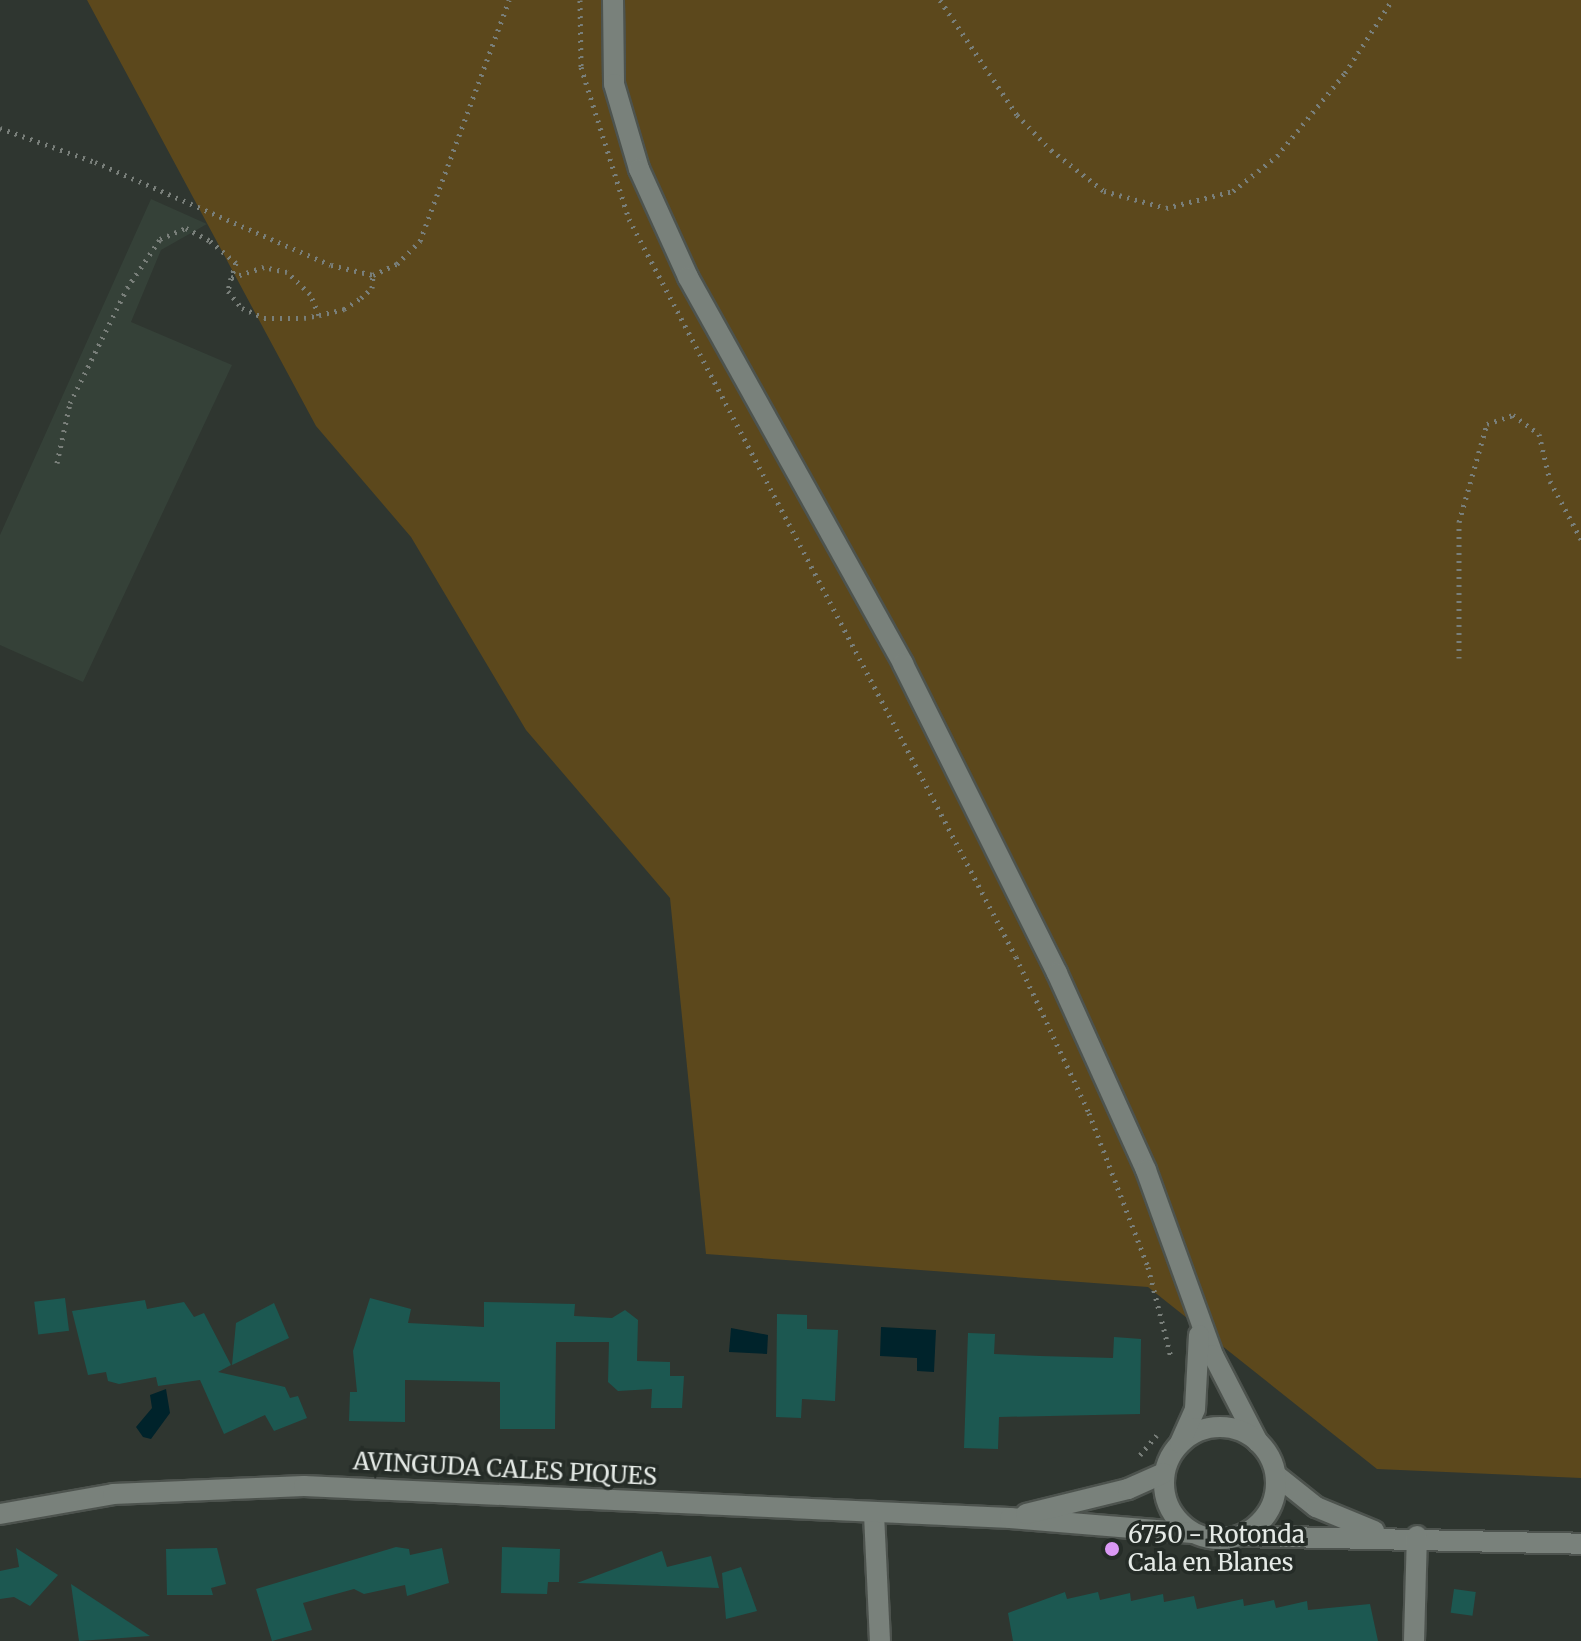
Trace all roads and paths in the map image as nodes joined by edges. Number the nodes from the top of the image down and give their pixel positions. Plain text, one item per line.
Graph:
1 (509, 0) edge
2 (580, 0) edge
3 (613, 0) edge
4 (940, 0) edge
5 (1392, 0) edge
6 (0, 128) edge
7 (373, 275) junction
8 (231, 278) junction
9 (319, 315) junction
10 (57, 463) dead end
11 (1581, 539) edge
12 (1459, 658) dead end
13 (1199, 1323) junction
14 (1172, 1367) dead end
15 (1164, 1422) dead end
16 (1258, 1442) junction
17 (1177, 1447) junction
18 (1164, 1473) junction
19 (1276, 1475) junction
20 (1128, 1489) junction
21 (0, 1514) edge
22 (874, 1514) junction
23 (1010, 1518) junction
24 (1192, 1533) junction
25 (1386, 1535) junction
26 (1240, 1536) junction
27 (1417, 1536) junction
28 (1581, 1544) edge
29 (880, 1641) edge
30 (1414, 1641) edge

1 - 7 path
2 - 14 path
3 - 13 street
4 - 5 path
6 - 7 path
7 - 9 path
8 - 9 path
8 - 9 path
8 - 10 path
11 - 12 path
13 - 16 street
13 - 17 street
15 - 20 path
16 - 17 street
16 - 19 street
17 - 18 street
18 - 20 street, AVINGUDA CALES PIQUES
18 - 24 street
19 - 25 street
19 - 26 street
20 - 23 street, AVINGUDA CALES PIQUES
21 - 22 street, AVINGUDA CALES PIQUES
22 - 23 street, AVINGUDA CALES PIQUES
22 - 29 street
23 - 24 street, AVINGUDA CALES PIQUES
24 - 26 street
25 - 26 street
25 - 27 street
27 - 28 street
27 - 30 street

